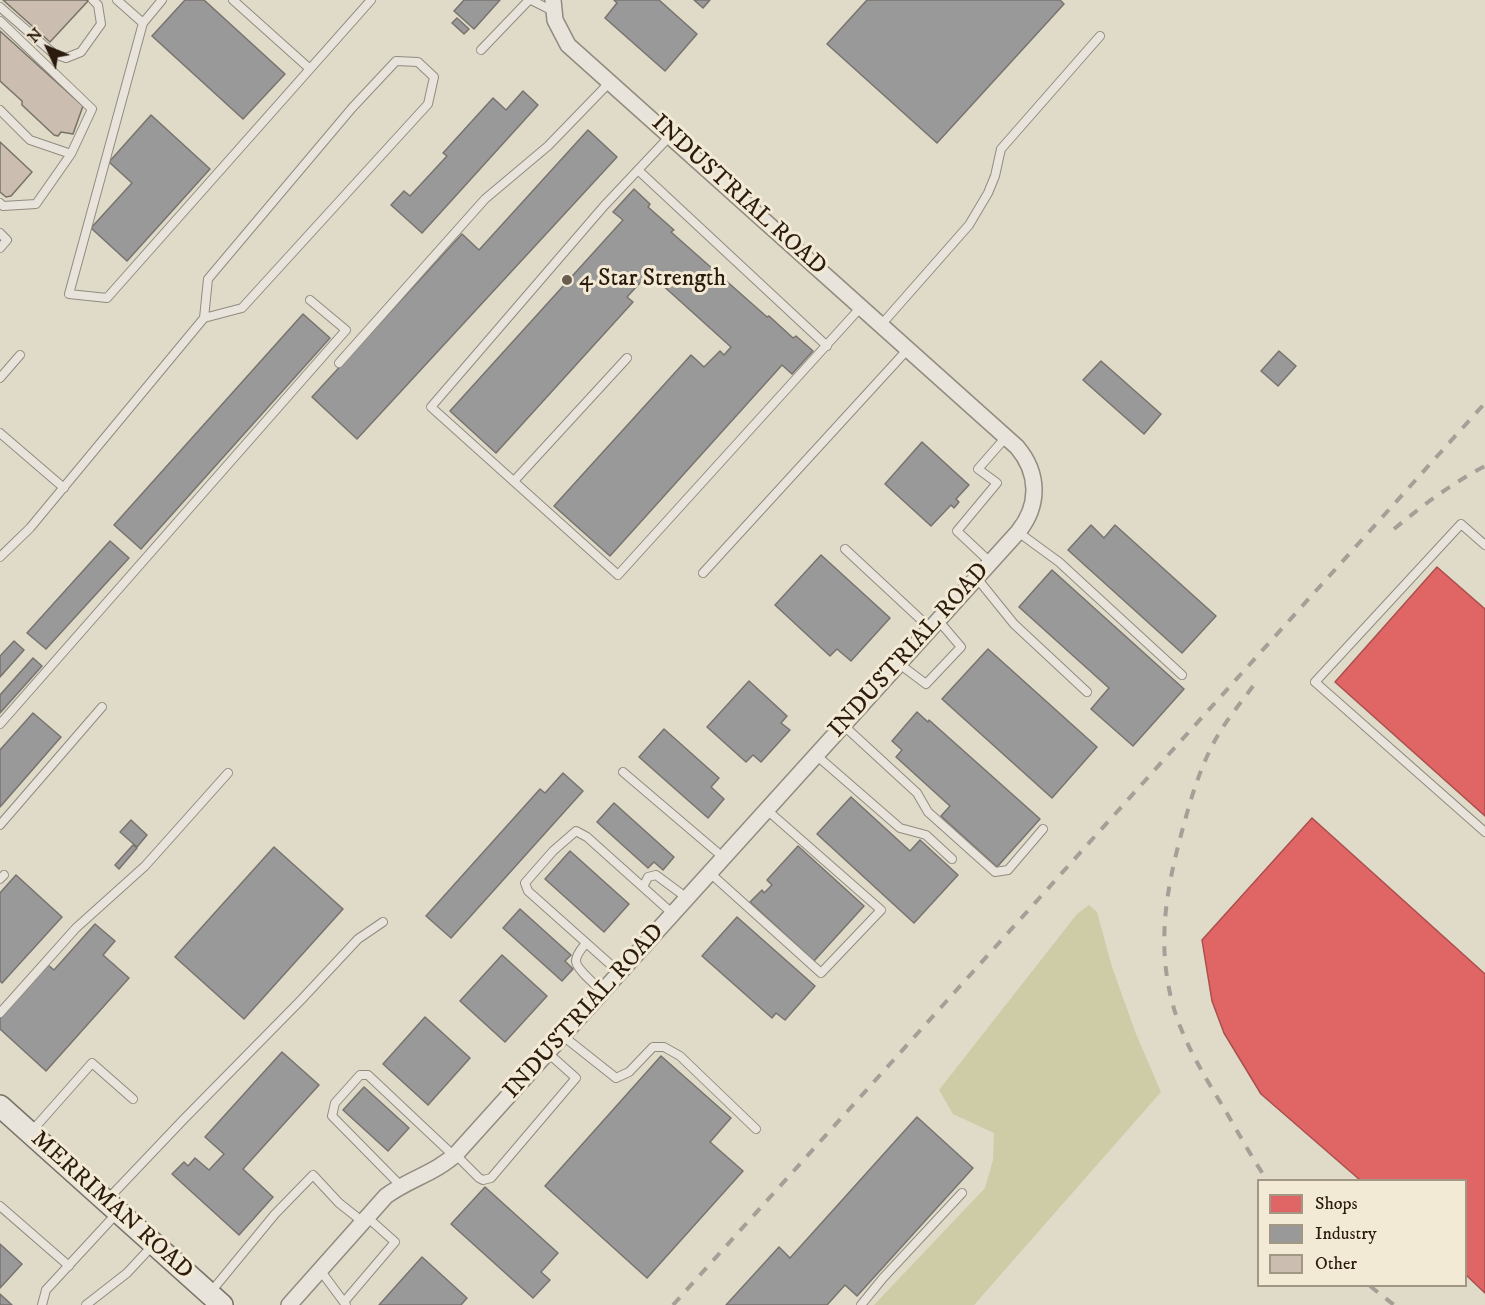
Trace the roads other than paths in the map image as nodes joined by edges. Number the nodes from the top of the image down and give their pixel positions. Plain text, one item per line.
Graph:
1 (93, 0) edge
2 (117, 0) edge
3 (162, 0) edge
4 (233, 0) edge
5 (371, 0) edge
6 (530, 0) edge
7 (553, 5) edge
8 (0, 7) edge
9 (0, 21) edge
10 (143, 23) junction
11 (1100, 36) dead end
12 (481, 50) dead end
13 (310, 69) junction
14 (610, 82) junction
15 (0, 110) edge
16 (670, 136) junction
17 (71, 154) junction
18 (638, 170) junction
19 (0, 203) edge
20 (0, 233) edge
21 (0, 248) edge
22 (310, 300) dead end
23 (861, 307) junction
24 (204, 318) junction
25 (881, 325) junction
26 (827, 346) junction
27 (908, 349) junction
28 (20, 355) dead end
29 (627, 357) dead end
30 (339, 363) dead end
31 (0, 378) edge
32 (0, 433) edge
33 (1006, 438) junction
34 (514, 481) junction
35 (64, 488) junction
36 (1018, 532) junction
37 (1485, 545) edge
38 (845, 549) dead end
39 (0, 557) edge
40 (990, 562) junction
41 (703, 573) dead end
42 (976, 577) junction
43 (934, 624) junction
44 (898, 663) junction
45 (1182, 675) dead end
46 (1087, 692) dead end
47 (102, 707) dead end
48 (0, 724) edge
49 (842, 724) junction
50 (816, 754) junction
51 (623, 772) dead end
52 (228, 773) dead end
53 (767, 810) junction
54 (0, 825) edge
55 (1043, 829) dead end
56 (1485, 832) edge
57 (724, 858) junction
58 (952, 859) dead end
59 (710, 873) junction
60 (643, 887) junction
61 (688, 898) junction
62 (673, 914) junction
63 (383, 922) dead end
64 (586, 943) junction
65 (620, 973) junction
66 (603, 992) junction
67 (0, 1013) edge
68 (563, 1036) junction
69 (548, 1053) junction
70 (133, 1099) dead end
71 (0, 1106) edge
72 (756, 1129) dead end
73 (30, 1133) junction
74 (455, 1155) junction
75 (401, 1186) junction
76 (962, 1193) dead end
77 (0, 1206) edge
78 (112, 1207) junction
79 (365, 1220) junction
80 (154, 1244) junction
81 (69, 1266) junction
82 (320, 1270) junction
83 (216, 1299) edge
84 (345, 1304) edge
85 (42, 1305) edge
86 (86, 1305) edge
87 (289, 1305) edge
88 (861, 1305) edge

1 - 8 lane
2 - 10 lane
3 - 10 lane
4 - 13 lane
5 - 13 lane
6 - 7 lane
6 - 12 lane
7 - 14 street, INDUSTRIAL ROAD
9 - 17 lane
10 - 13 lane
11 - 25 lane
14 - 16 street, INDUSTRIAL ROAD
14 - 30 lane
15 - 17 lane
16 - 18 lane
16 - 23 street, INDUSTRIAL ROAD
17 - 19 lane
18 - 26 lane
18 - 34 lane
20 - 21 lane
22 - 48 lane
23 - 25 street, INDUSTRIAL ROAD
23 - 26 lane
24 - 24 lane
24 - 35 lane
25 - 27 street, INDUSTRIAL ROAD
26 - 34 lane
27 - 33 street, INDUSTRIAL ROAD
27 - 41 lane
28 - 31 lane
29 - 34 lane
32 - 35 lane
33 - 36 street, INDUSTRIAL ROAD
33 - 40 lane
35 - 39 lane
36 - 40 street, INDUSTRIAL ROAD
36 - 45 lane
37 - 56 lane
38 - 43 lane
40 - 42 street, INDUSTRIAL ROAD
42 - 43 street, INDUSTRIAL ROAD
42 - 46 lane
43 - 44 street, INDUSTRIAL ROAD
43 - 44 lane
44 - 49 street, INDUSTRIAL ROAD
47 - 54 lane
49 - 50 street, INDUSTRIAL ROAD
49 - 55 lane
50 - 53 street, INDUSTRIAL ROAD
50 - 58 lane
51 - 57 lane
52 - 67 lane
53 - 57 street, INDUSTRIAL ROAD
53 - 59 lane
57 - 59 street, INDUSTRIAL ROAD
59 - 61 street, INDUSTRIAL ROAD
60 - 61 lane
60 - 62 lane
60 - 64 lane
61 - 62 street, INDUSTRIAL ROAD
62 - 65 street, INDUSTRIAL ROAD
63 - 78 lane
64 - 65 lane
64 - 66 lane
65 - 66 street, INDUSTRIAL ROAD
66 - 68 street, INDUSTRIAL ROAD
68 - 69 street, INDUSTRIAL ROAD
68 - 72 lane
69 - 74 street, INDUSTRIAL ROAD
69 - 74 lane
70 - 73 lane
71 - 73 main road, MERRIMAN ROAD
73 - 78 main road, MERRIMAN ROAD
74 - 75 street, INDUSTRIAL ROAD
74 - 75 lane
75 - 79 street, INDUSTRIAL ROAD
76 - 88 lane
77 - 81 lane
78 - 80 main road, MERRIMAN ROAD
78 - 81 lane
79 - 82 street, INDUSTRIAL ROAD
79 - 83 lane
79 - 84 lane
80 - 83 main road, MERRIMAN ROAD
80 - 86 lane
81 - 85 lane
82 - 84 lane
82 - 87 street, INDUSTRIAL ROAD

